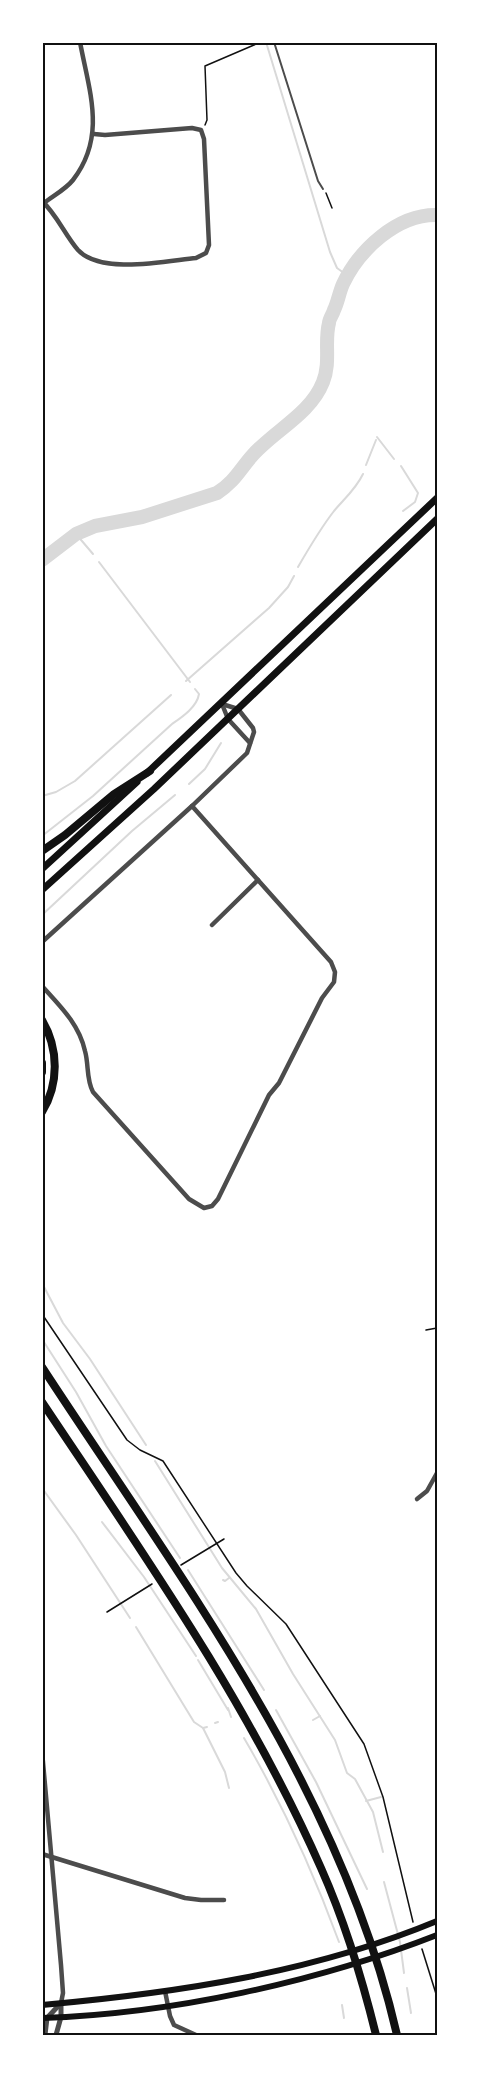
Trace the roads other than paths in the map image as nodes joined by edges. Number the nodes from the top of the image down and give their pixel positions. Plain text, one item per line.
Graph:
1 (80, 42) edge
2 (274, 42) edge
3 (94, 134) junction
4 (323, 189) road end
5 (43, 202) edge
6 (437, 498) edge
7 (437, 519) edge
8 (222, 704) junction
9 (238, 709) junction
10 (228, 719) junction
11 (250, 743) junction
12 (150, 771) junction
13 (192, 806) junction
14 (42, 851) edge
15 (42, 869) edge
16 (258, 880) junction
17 (42, 890) edge
18 (212, 925) dead end
19 (42, 942) edge
20 (42, 986) edge
21 (42, 1020) edge
22 (42, 1063) edge
23 (42, 1072) edge
24 (42, 1112) edge
25 (42, 1367) edge
26 (42, 1402) edge
27 (437, 1473) edge
28 (417, 1499) dead end
29 (42, 1751) edge
30 (42, 1854) edge
31 (52, 1856) junction
32 (224, 1900) dead end
33 (437, 1922) edge
34 (434, 1936) edge
35 (165, 1992) junction
36 (61, 2003) junction
37 (42, 2005) edge
38 (168, 2005) junction
39 (61, 2017) junction
40 (45, 2018) edge
41 (45, 2035) edge
42 (56, 2035) edge
43 (196, 2035) edge
44 (376, 2035) edge
45 (397, 2035) edge

1 - 3 street
2 - 4 lane
3 - 5 street
3 - 5 street
6 - 8 main road
7 - 9 main road
8 - 9 street
8 - 10 street
8 - 12 main road
9 - 10 main road
9 - 11 street
10 - 11 street
10 - 17 main road
11 - 13 street
12 - 14 highway
12 - 15 main road
13 - 16 street
13 - 19 street
16 - 18 street
16 - 20 street
21 - 24 highway
22 - 23 highway
25 - 45 highway
26 - 44 highway
27 - 28 street
29 - 31 street
30 - 31 street
31 - 32 street
31 - 36 street
33 - 35 main road
34 - 38 main road
35 - 36 main road
35 - 38 street
36 - 37 main road
36 - 39 street
36 - 40 street
38 - 39 main road
38 - 43 street
39 - 40 main road
39 - 42 street
40 - 41 street

